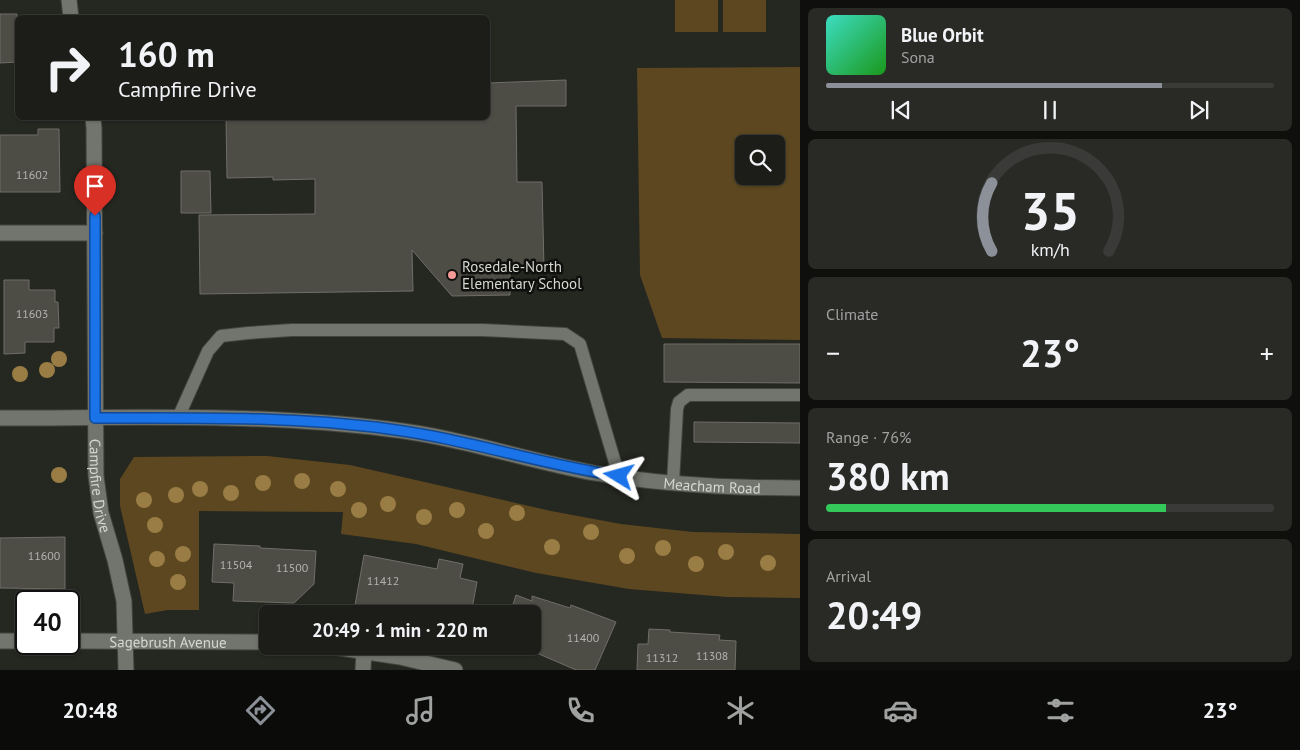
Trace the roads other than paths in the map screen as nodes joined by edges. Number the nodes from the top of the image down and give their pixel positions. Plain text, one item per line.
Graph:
1 (69, 0) edge
2 (71, 15) edge
3 (93, 120) edge
4 (0, 233) edge
5 (95, 233) junction
6 (800, 395) edge
7 (0, 418) edge
8 (95, 418) junction
9 (178, 418) junction
10 (619, 476) junction
11 (672, 483) junction
12 (800, 488) edge
13 (0, 641) edge
14 (15, 641) edge
15 (80, 641) edge
16 (126, 641) junction
17 (259, 642) edge
18 (364, 655) edge
19 (390, 655) edge
20 (126, 670) edge
21 (364, 670) edge
22 (454, 670) edge

1 - 2 street
3 - 5 street, Campfire Drive
4 - 5 street
5 - 8 street, Campfire Drive
6 - 11 lane
7 - 8 street, Meacham Road
8 - 9 street, Meacham Road
8 - 16 street, Campfire Drive
9 - 10 street, Meacham Road
9 - 10 lane
10 - 11 street, Meacham Road
11 - 12 street, Meacham Road
13 - 14 street
15 - 16 street, Sagebrush Avenue
16 - 17 street, Sagebrush Avenue
16 - 20 street, Campfire Drive
18 - 21 street
19 - 22 street

